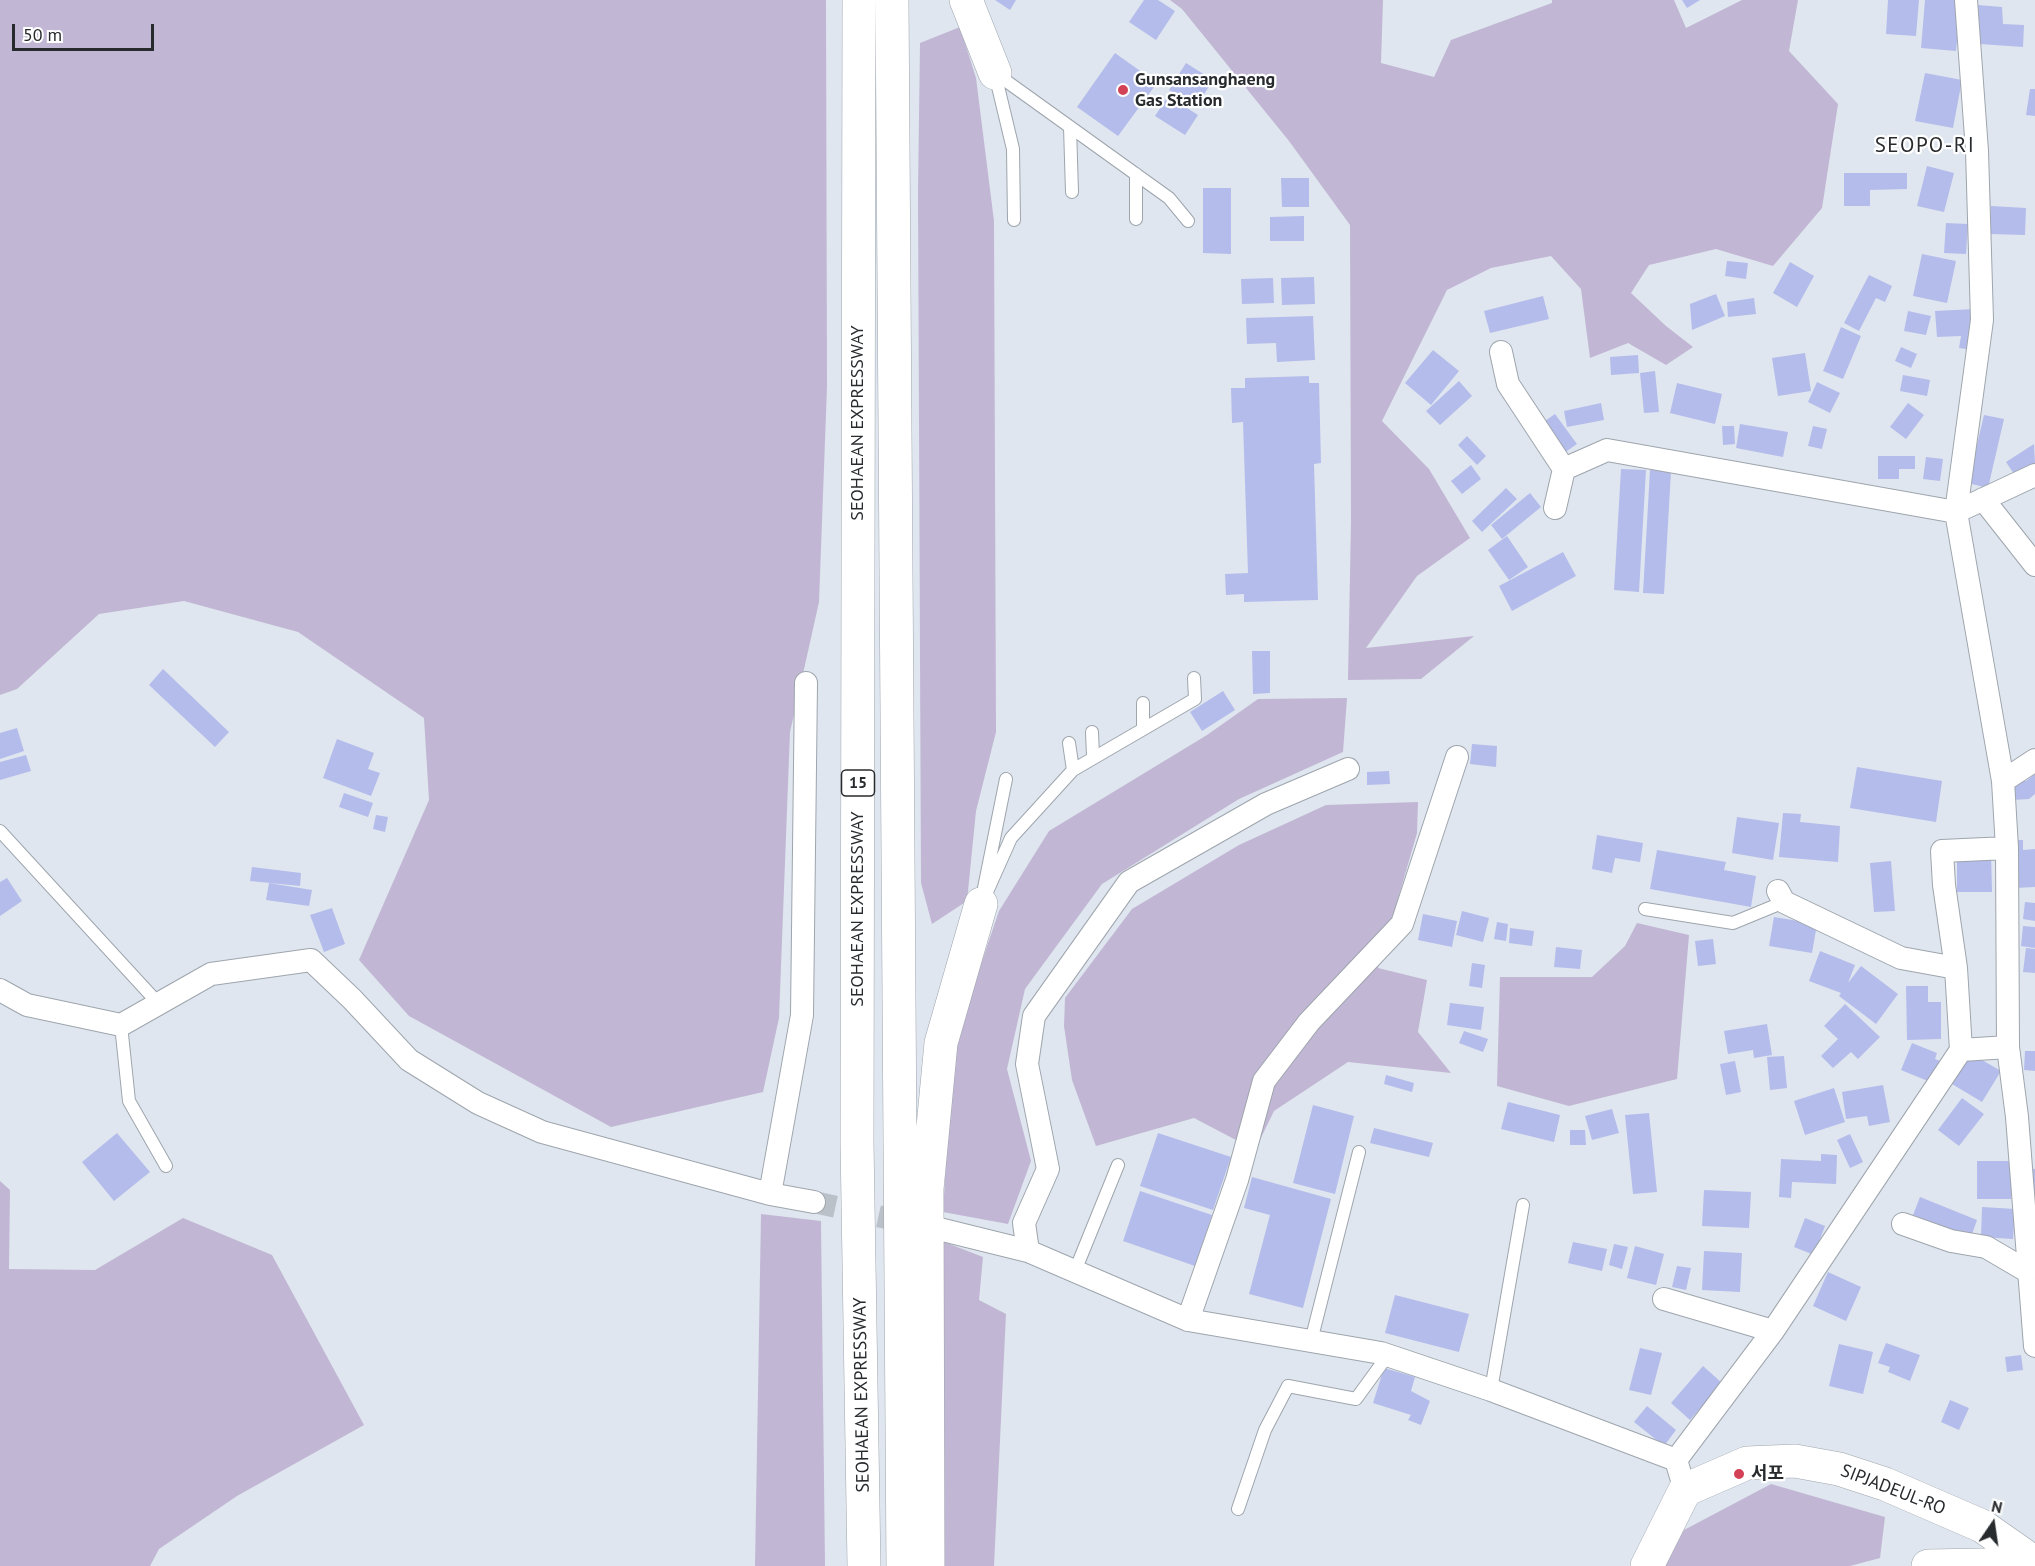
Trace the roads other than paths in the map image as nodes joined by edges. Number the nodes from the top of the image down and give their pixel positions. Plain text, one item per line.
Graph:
1 (859, 0) edge
2 (892, 0) edge
3 (966, 0) edge
4 (1966, 0) edge
5 (995, 73) junction
6 (1070, 127) junction
7 (1136, 174) junction
8 (1072, 192) dead end
9 (1136, 219) dead end
10 (1014, 220) dead end
11 (1188, 221) dead end
12 (1500, 352) dead end
13 (1564, 469) junction
14 (2035, 475) edge
15 (1983, 500) junction
16 (1555, 508) dead end
17 (1956, 512) junction
18 (2035, 566) edge
19 (1194, 678) dead end
20 (806, 683) dead end
21 (1143, 703) dead end
22 (1143, 728) junction
23 (1092, 732) dead end
24 (1069, 744) dead end
25 (1093, 756) junction
26 (1457, 757) dead end
27 (2035, 760) edge
28 (1348, 769) dead end
29 (1073, 770) junction
30 (1006, 779) dead end
31 (2003, 781) junction
32 (0, 831) edge
33 (2007, 848) junction
34 (1781, 896) joint
35 (981, 904) junction
36 (1646, 909) dead end
37 (1956, 968) junction
38 (0, 990) edge
39 (158, 1003) junction
40 (120, 1025) junction
41 (2008, 1047) junction
42 (1961, 1050) junction
43 (1359, 1152) dead end
44 (1118, 1165) dead end
45 (166, 1166) dead end
46 (770, 1194) junction
47 (814, 1202) tunnel mouth
48 (1523, 1205) dead end
49 (1903, 1224) dead end
50 (939, 1229) tunnel mouth
51 (1028, 1251) junction
52 (1075, 1271) junction
53 (2027, 1271) junction
54 (1664, 1299) dead end
55 (1188, 1320) junction
56 (1773, 1331) junction
57 (1311, 1341) junction
58 (2035, 1346) edge
59 (1388, 1355) junction
60 (1491, 1390) junction
61 (1681, 1475) junction
62 (1238, 1509) dead end
63 (2035, 1563) edge
64 (864, 1566) edge
65 (903, 1566) edge
66 (928, 1566) edge
67 (1647, 1566) edge
68 (1928, 1566) edge

1 - 64 main road, SEOHAEAN EXPRESSWAY / 15
2 - 65 main road, SEOHAEAN EXPRESSWAY / 15
3 - 5 main road
4 - 17 street
5 - 6 lane
5 - 10 lane
6 - 7 lane
6 - 8 lane
7 - 9 lane
7 - 11 lane
12 - 13 street
13 - 16 street
13 - 17 street
14 - 15 street
15 - 17 street
15 - 18 street
17 - 31 street
19 - 22 lane
20 - 46 street
21 - 22 lane
22 - 25 lane
23 - 25 lane
24 - 29 lane
25 - 29 lane
26 - 55 street
27 - 31 street
28 - 51 street
29 - 35 lane
30 - 35 lane
31 - 33 street
32 - 39 lane
33 - 37 street
33 - 41 street
34 - 36 lane
34 - 37 street
35 - 66 main road
37 - 42 street
38 - 40 street
39 - 40 street
39 - 46 street
40 - 45 lane
41 - 42 street
41 - 53 street
42 - 56 street
43 - 57 lane
44 - 52 lane
46 - 47 street
48 - 60 lane
49 - 53 street
50 - 51 street
51 - 52 street
52 - 55 street
53 - 58 street
54 - 56 street
55 - 57 street
56 - 61 street
57 - 59 street
59 - 60 street
59 - 62 lane
60 - 61 street
61 - 63 main road, SIPJADEUL-RO
61 - 67 main road
63 - 68 main road, SIPJADEUL-RO

